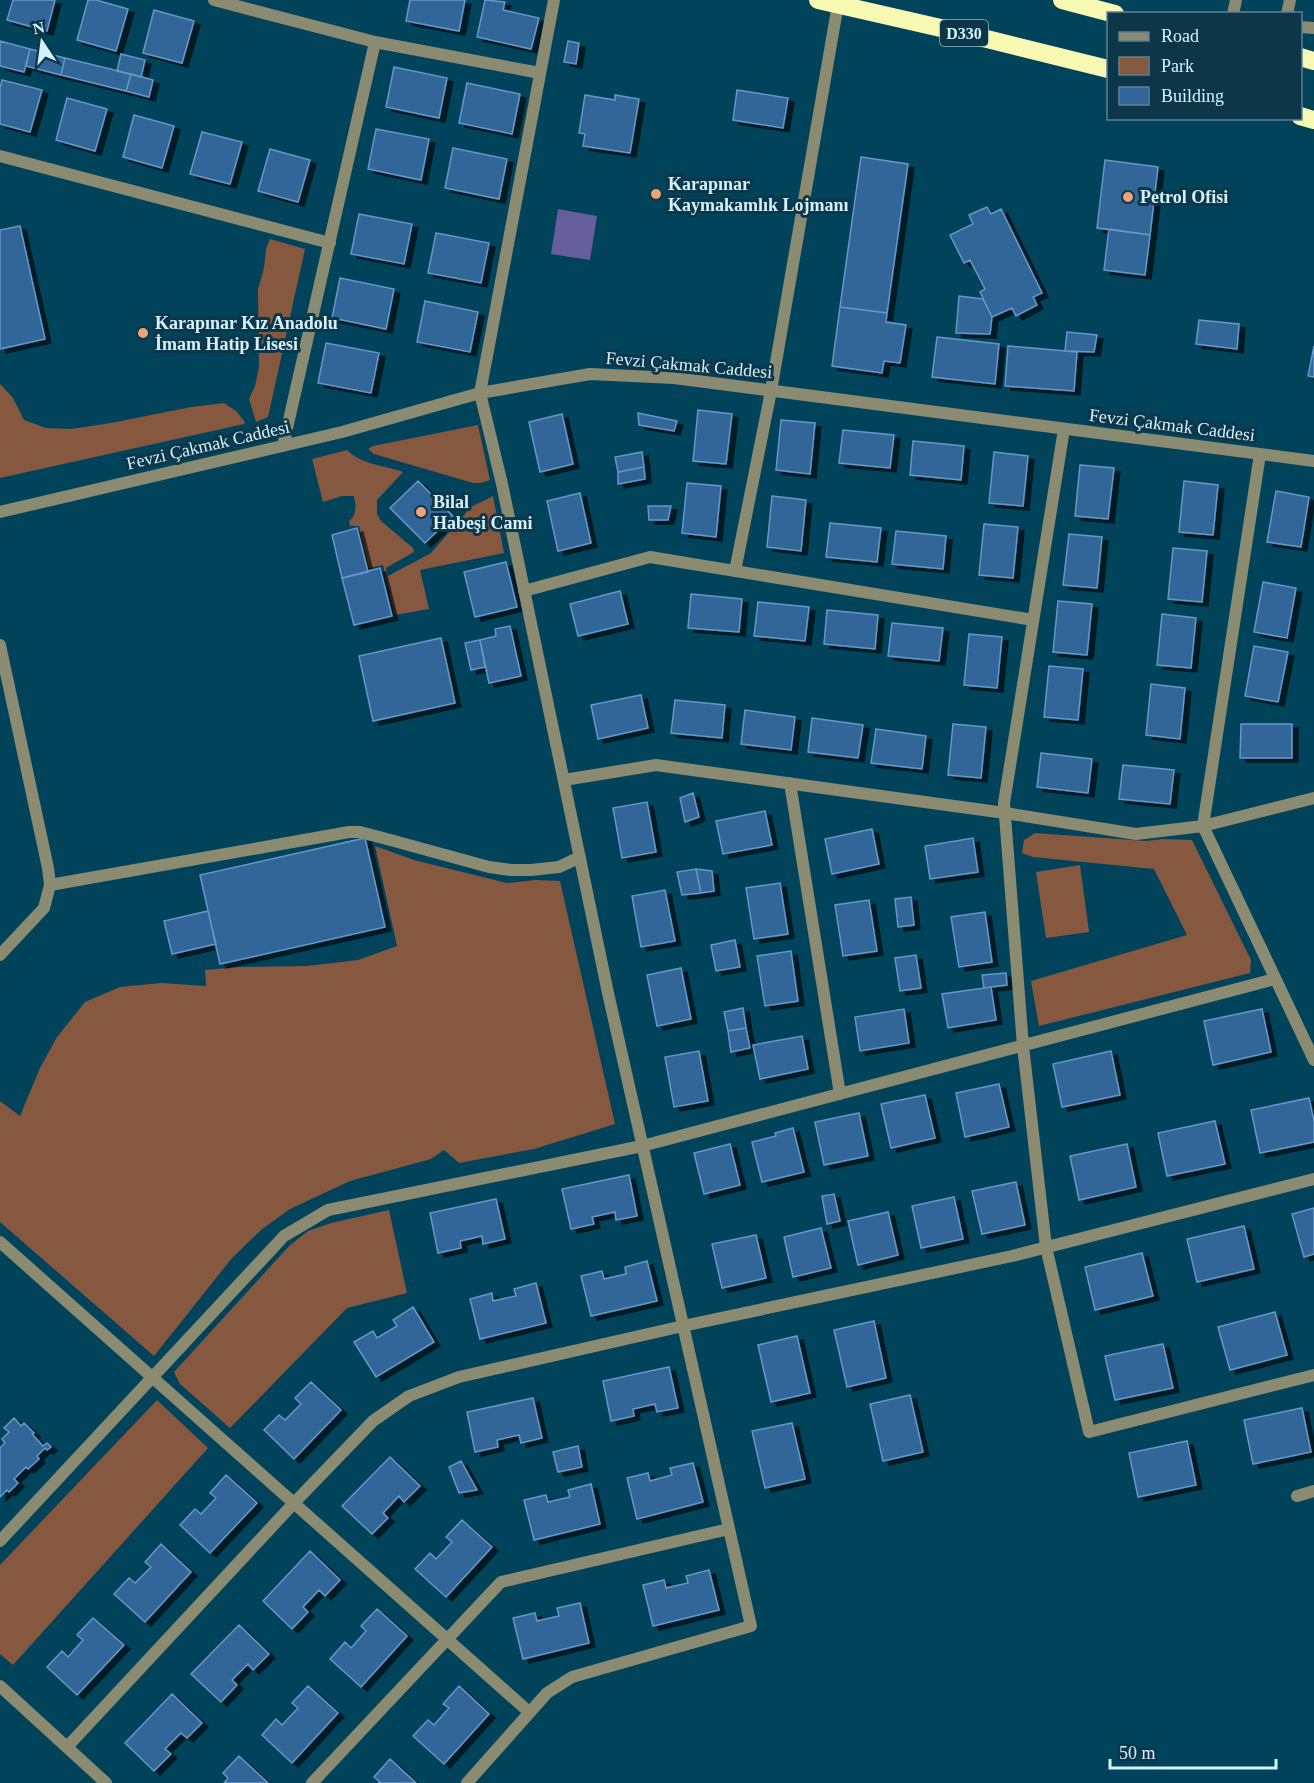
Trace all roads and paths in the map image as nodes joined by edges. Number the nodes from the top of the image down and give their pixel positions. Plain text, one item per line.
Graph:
1 (214, 0) edge
2 (554, 0) edge
3 (818, 0) edge
4 (1062, 0) edge
5 (838, 4) junction
6 (1107, 12) edge
7 (375, 42) junction
8 (1107, 69) edge
9 (540, 73) junction
10 (0, 156) edge
11 (330, 243) junction
12 (771, 391) junction
13 (480, 393) junction
14 (1064, 429) junction
15 (283, 446) junction
16 (1260, 454) junction
17 (1314, 461) edge
18 (0, 512) edge
19 (735, 571) junction
20 (524, 591) junction
21 (1033, 620) junction
22 (0, 645) edge
23 (564, 780) junction
24 (790, 783) junction
25 (1314, 798) edge
26 (1005, 813) junction
27 (1203, 826) junction
28 (580, 857) junction
29 (50, 885) junction
30 (0, 955) edge
31 (1275, 979) junction
32 (1023, 1046) junction
33 (1314, 1060) edge
34 (840, 1094) junction
35 (642, 1146) junction
36 (1314, 1179) edge
37 (0, 1242) edge
38 (1046, 1247) junction
39 (684, 1326) junction
40 (1314, 1375) edge
41 (153, 1378) junction
42 (1314, 1491) edge
43 (1298, 1496) dead end
44 (294, 1503) junction
45 (729, 1529) junction
46 (0, 1540) edge
47 (447, 1639) junction
48 (0, 1686) edge
49 (529, 1712) junction
50 (67, 1747) junction
51 (106, 1783) edge
52 (312, 1783) edge
53 (467, 1783) edge

1 - 7 street
2 - 9 street
3 - 5 highway, D330
4 - 6 highway
5 - 8 highway, D330
5 - 12 street
7 - 9 street
7 - 11 street
9 - 13 street
10 - 11 street
11 - 15 street
12 - 13 street, Fevzi Çakmak Caddesi
12 - 14 street, Fevzi Çakmak Caddesi
12 - 19 street
13 - 15 street, Fevzi Çakmak Caddesi
13 - 20 street
14 - 16 street, Fevzi Çakmak Caddesi
14 - 21 street
15 - 18 street, Fevzi Çakmak Caddesi
16 - 17 street, Fevzi Çakmak Caddesi
16 - 27 street
19 - 20 street
19 - 21 street
20 - 23 street
21 - 26 street
22 - 29 street
23 - 24 street
23 - 28 street
24 - 26 street
24 - 34 street
25 - 27 street
26 - 27 street
26 - 32 street
27 - 31 street
28 - 29 street
28 - 35 street
29 - 30 street
31 - 32 street
31 - 33 street
32 - 34 street
32 - 38 street
34 - 35 street
35 - 39 street
35 - 41 street
36 - 38 street
37 - 41 street
38 - 39 street
38 - 40 street
39 - 44 street
39 - 45 street
41 - 44 street
41 - 46 street
42 - 43 street
44 - 47 street
44 - 50 street
45 - 47 street
45 - 49 street
47 - 49 street
47 - 52 street
48 - 50 street
49 - 53 street
50 - 51 street

